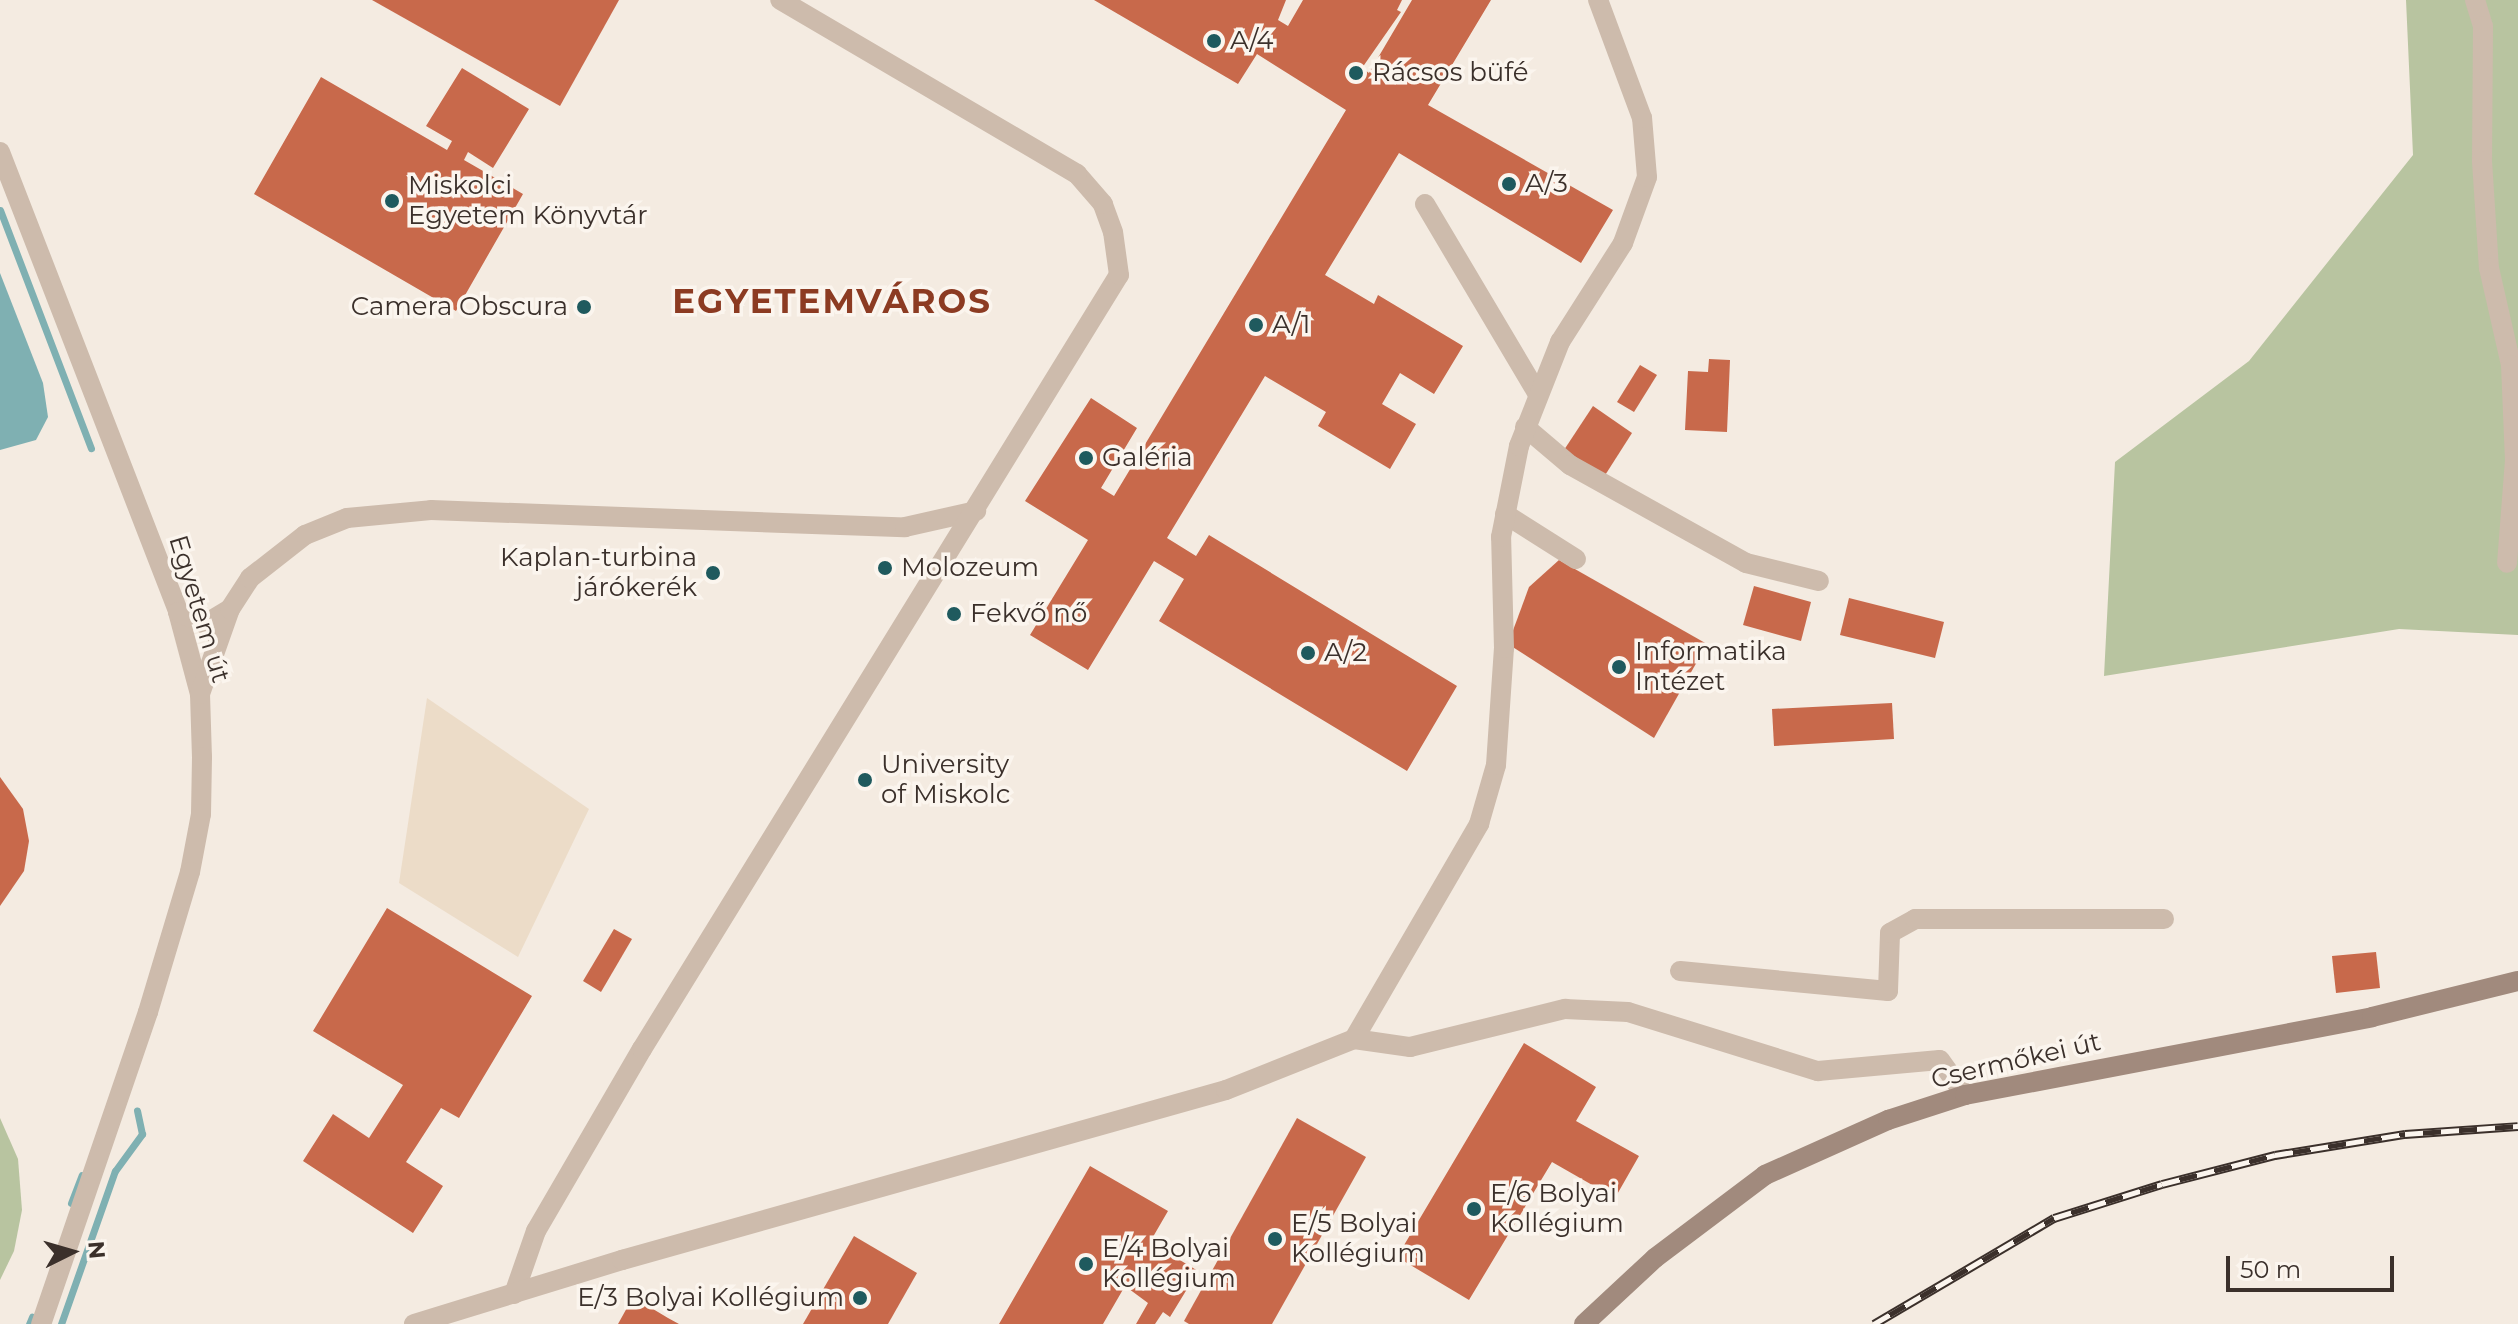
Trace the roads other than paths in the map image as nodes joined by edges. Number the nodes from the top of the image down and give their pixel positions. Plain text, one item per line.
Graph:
1 (780, 0) edge
2 (1598, 0) edge
3 (2475, 0) edge
4 (0, 152) edge
5 (1425, 204) dead end
6 (1538, 394) junction
7 (1525, 427) junction
8 (976, 511) junction
9 (1505, 514) junction
10 (1576, 559) dead end
11 (2507, 563) dead end
12 (1819, 581) dead end
13 (230, 609) junction
14 (178, 612) junction
15 (200, 694) junction
16 (2164, 919) dead end
17 (1680, 971) dead end
18 (2518, 981) edge
19 (1354, 1039) junction
20 (1965, 1095) junction
21 (514, 1294) junction
22 (41, 1324) edge
23 (414, 1324) edge
24 (1584, 1324) edge

1 - 8 street
2 - 6 street
3 - 11 street
4 - 14 street, Egyetem út
5 - 6 street
6 - 7 street
7 - 9 street
7 - 12 street
8 - 13 street
8 - 21 street
9 - 10 street
9 - 19 street
13 - 14 street
13 - 15 street
14 - 15 street, Egyetem út
15 - 22 street, Egyetem út
16 - 17 street
18 - 20 main road, Csermőkei út
19 - 20 street
19 - 21 street
20 - 24 main road, Csermőkei út
21 - 23 street

